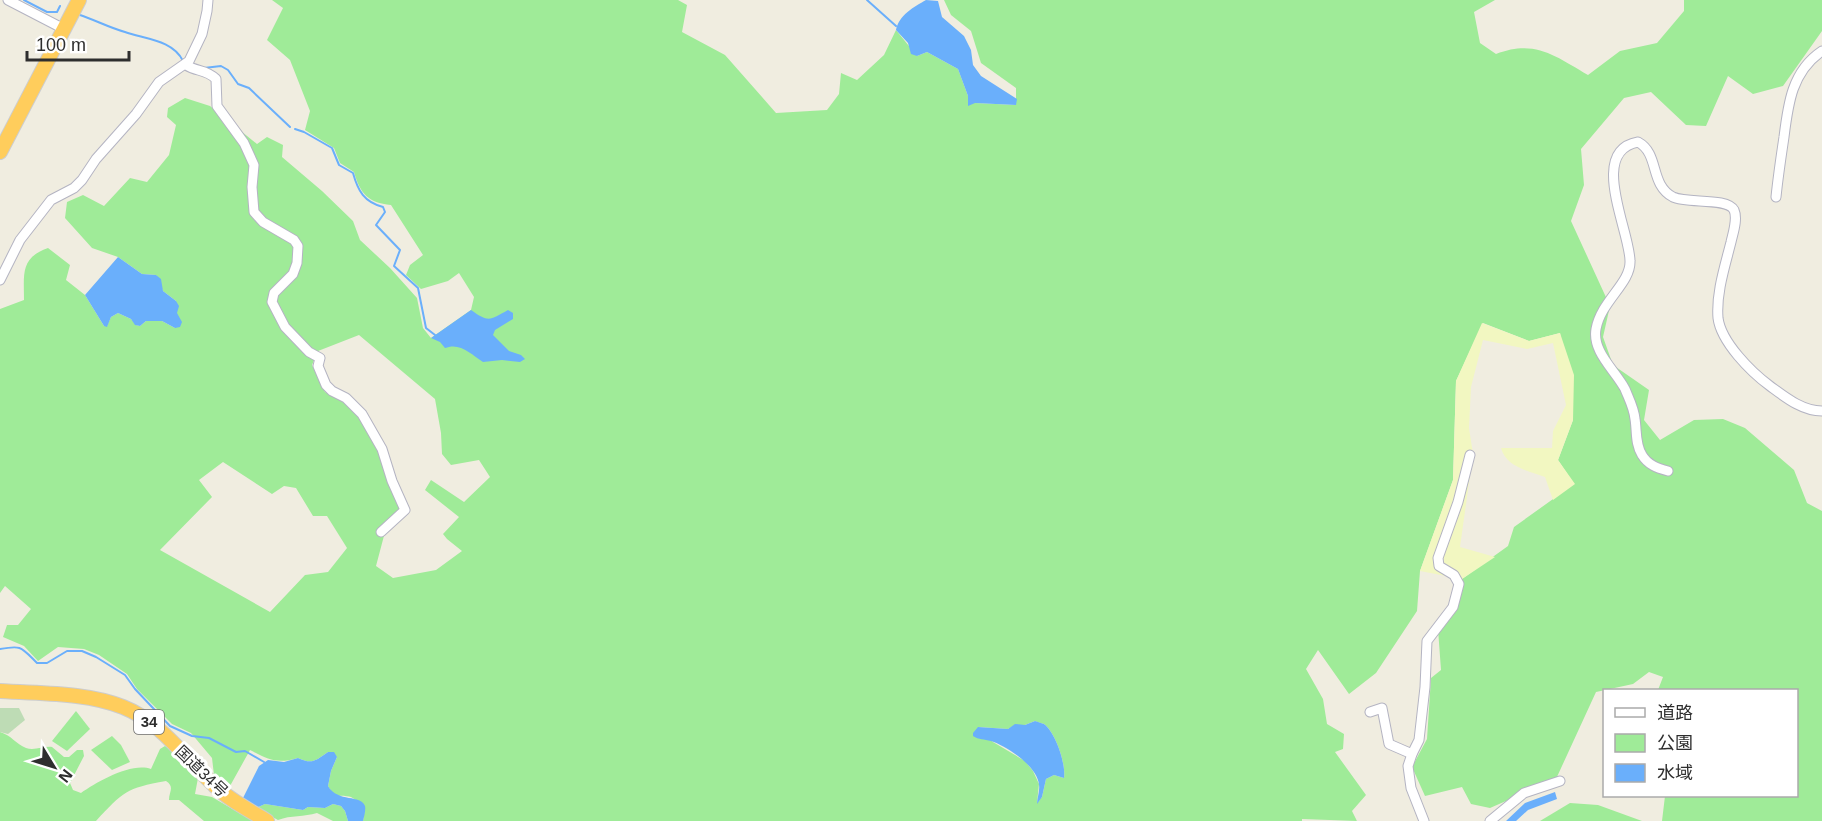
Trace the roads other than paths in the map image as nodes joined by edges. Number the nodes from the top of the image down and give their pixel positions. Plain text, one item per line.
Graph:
1 (9, 0) edge
2 (79, 0) edge
3 (208, 0) edge
4 (64, 28) junction
5 (1822, 51) edge
6 (186, 65) junction
7 (0, 152) edge
8 (1776, 197) dead end
9 (0, 280) edge
10 (1822, 411) edge
11 (1470, 456) dead end
12 (1668, 471) dead end
13 (381, 532) dead end
14 (0, 692) edge
15 (1370, 712) dead end
16 (1412, 754) junction
17 (1560, 781) dead end
18 (267, 821) edge
19 (1424, 821) edge
20 (1490, 821) edge

1 - 4 street
2 - 4 highway
3 - 6 street
4 - 7 highway
5 - 8 street
6 - 9 street
6 - 13 street
10 - 12 street
11 - 16 street
14 - 18 highway, 国道34号 / 34
15 - 16 street
16 - 19 street
17 - 20 street

